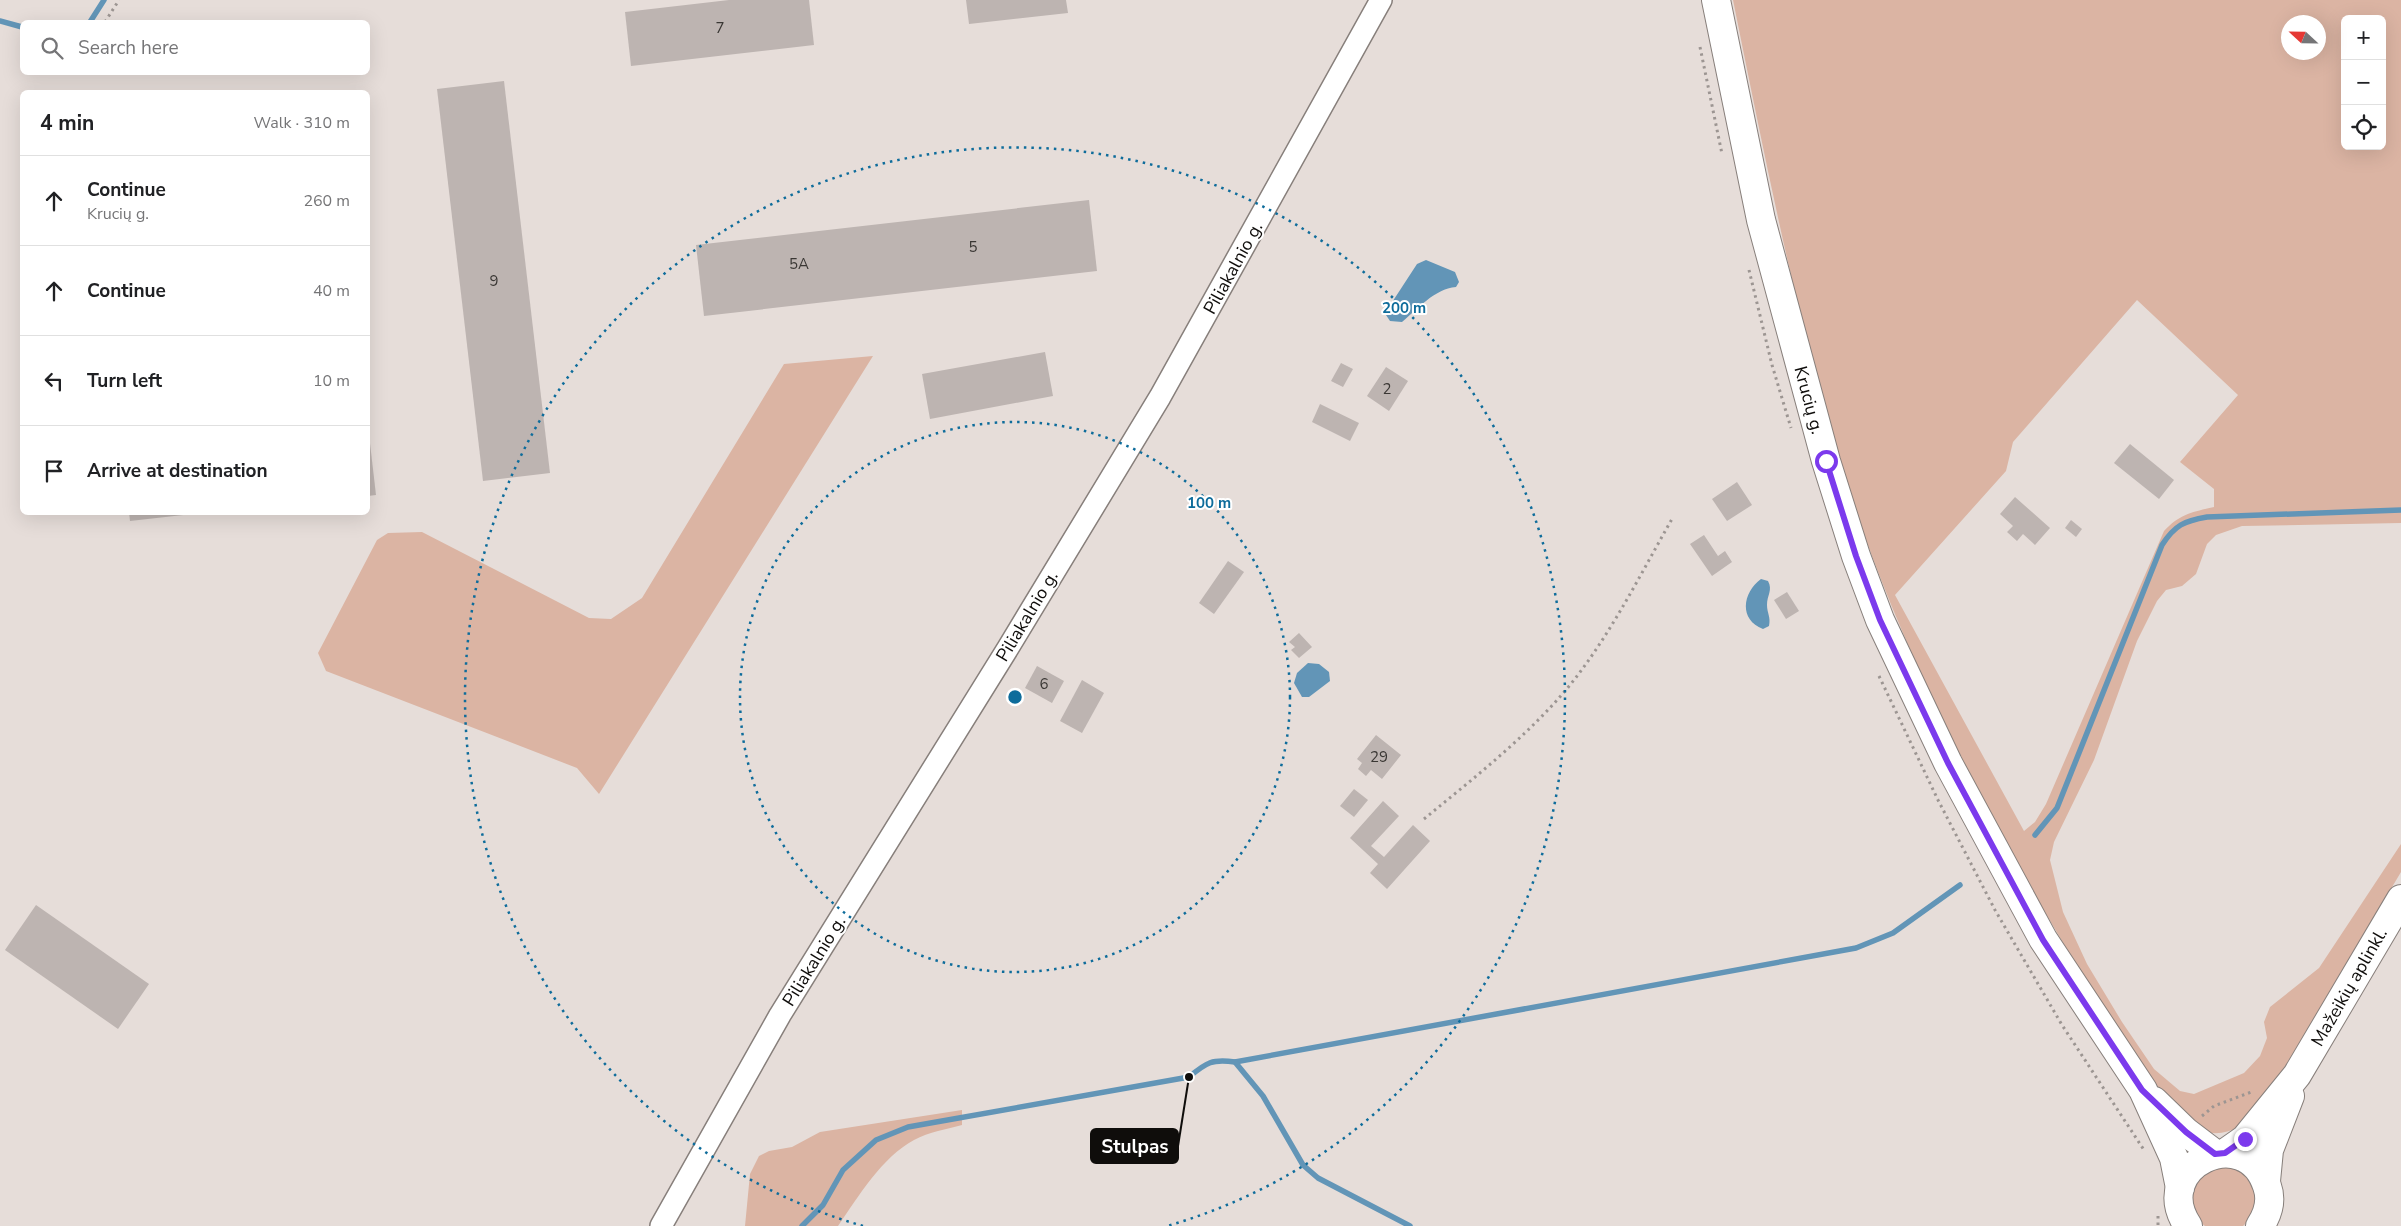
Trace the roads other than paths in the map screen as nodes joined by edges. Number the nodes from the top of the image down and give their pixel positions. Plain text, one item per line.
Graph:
1 (1381, 0) edge
2 (1716, 0) edge
3 (2401, 898) edge
4 (2297, 1076) junction
5 (2142, 1090) junction
6 (2220, 1154) junction
7 (2266, 1181) junction
8 (2180, 1188) junction
9 (2184, 1223) edge
10 (2265, 1223) edge
11 (661, 1226) edge

1 - 11 street, Piliakalnio g.
2 - 5 main road, Krucių g.
3 - 4 main road, Mažeikių aplinkl.
4 - 6 main road
4 - 7 main road
5 - 6 main road
5 - 8 main road
6 - 7 main road
6 - 8 main road
7 - 10 main road
8 - 9 main road

